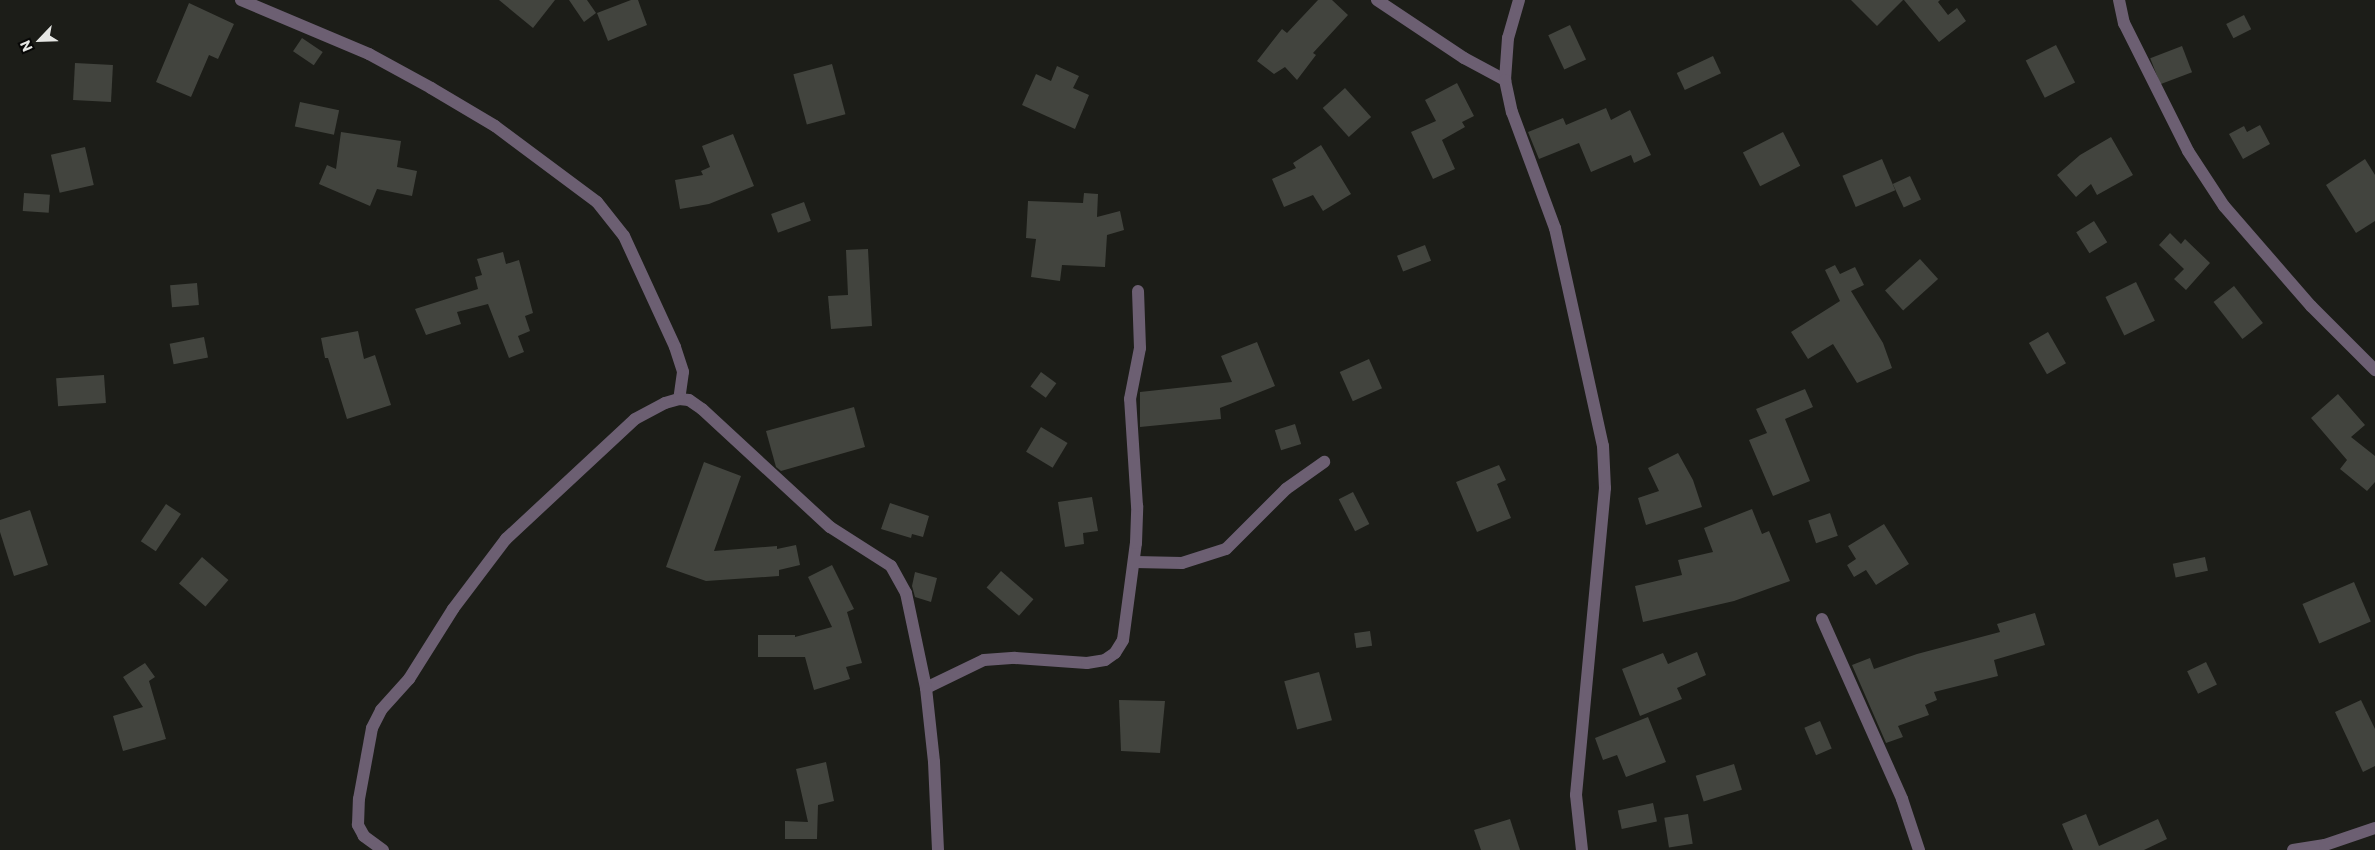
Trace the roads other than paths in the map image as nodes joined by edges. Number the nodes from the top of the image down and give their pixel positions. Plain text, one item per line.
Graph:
1 (241, 0) edge
2 (1378, 0) edge
3 (1519, 0) edge
4 (2119, 0) edge
5 (1505, 80) junction
6 (1138, 291) dead end
7 (2375, 370) edge
8 (679, 400) junction
9 (1324, 462) dead end
10 (1134, 562) junction
11 (1822, 619) dead end
12 (926, 688) junction
13 (2375, 828) edge
14 (2326, 847) edge
15 (383, 850) edge
16 (938, 850) edge
17 (1582, 850) edge
18 (1919, 850) edge
19 (2293, 850) edge

1 - 8 street
2 - 5 street
3 - 5 street
4 - 7 street
5 - 17 street
6 - 10 street
8 - 12 street
8 - 15 street
9 - 10 street
10 - 12 street
11 - 18 street
12 - 16 street
13 - 14 street
14 - 19 street

